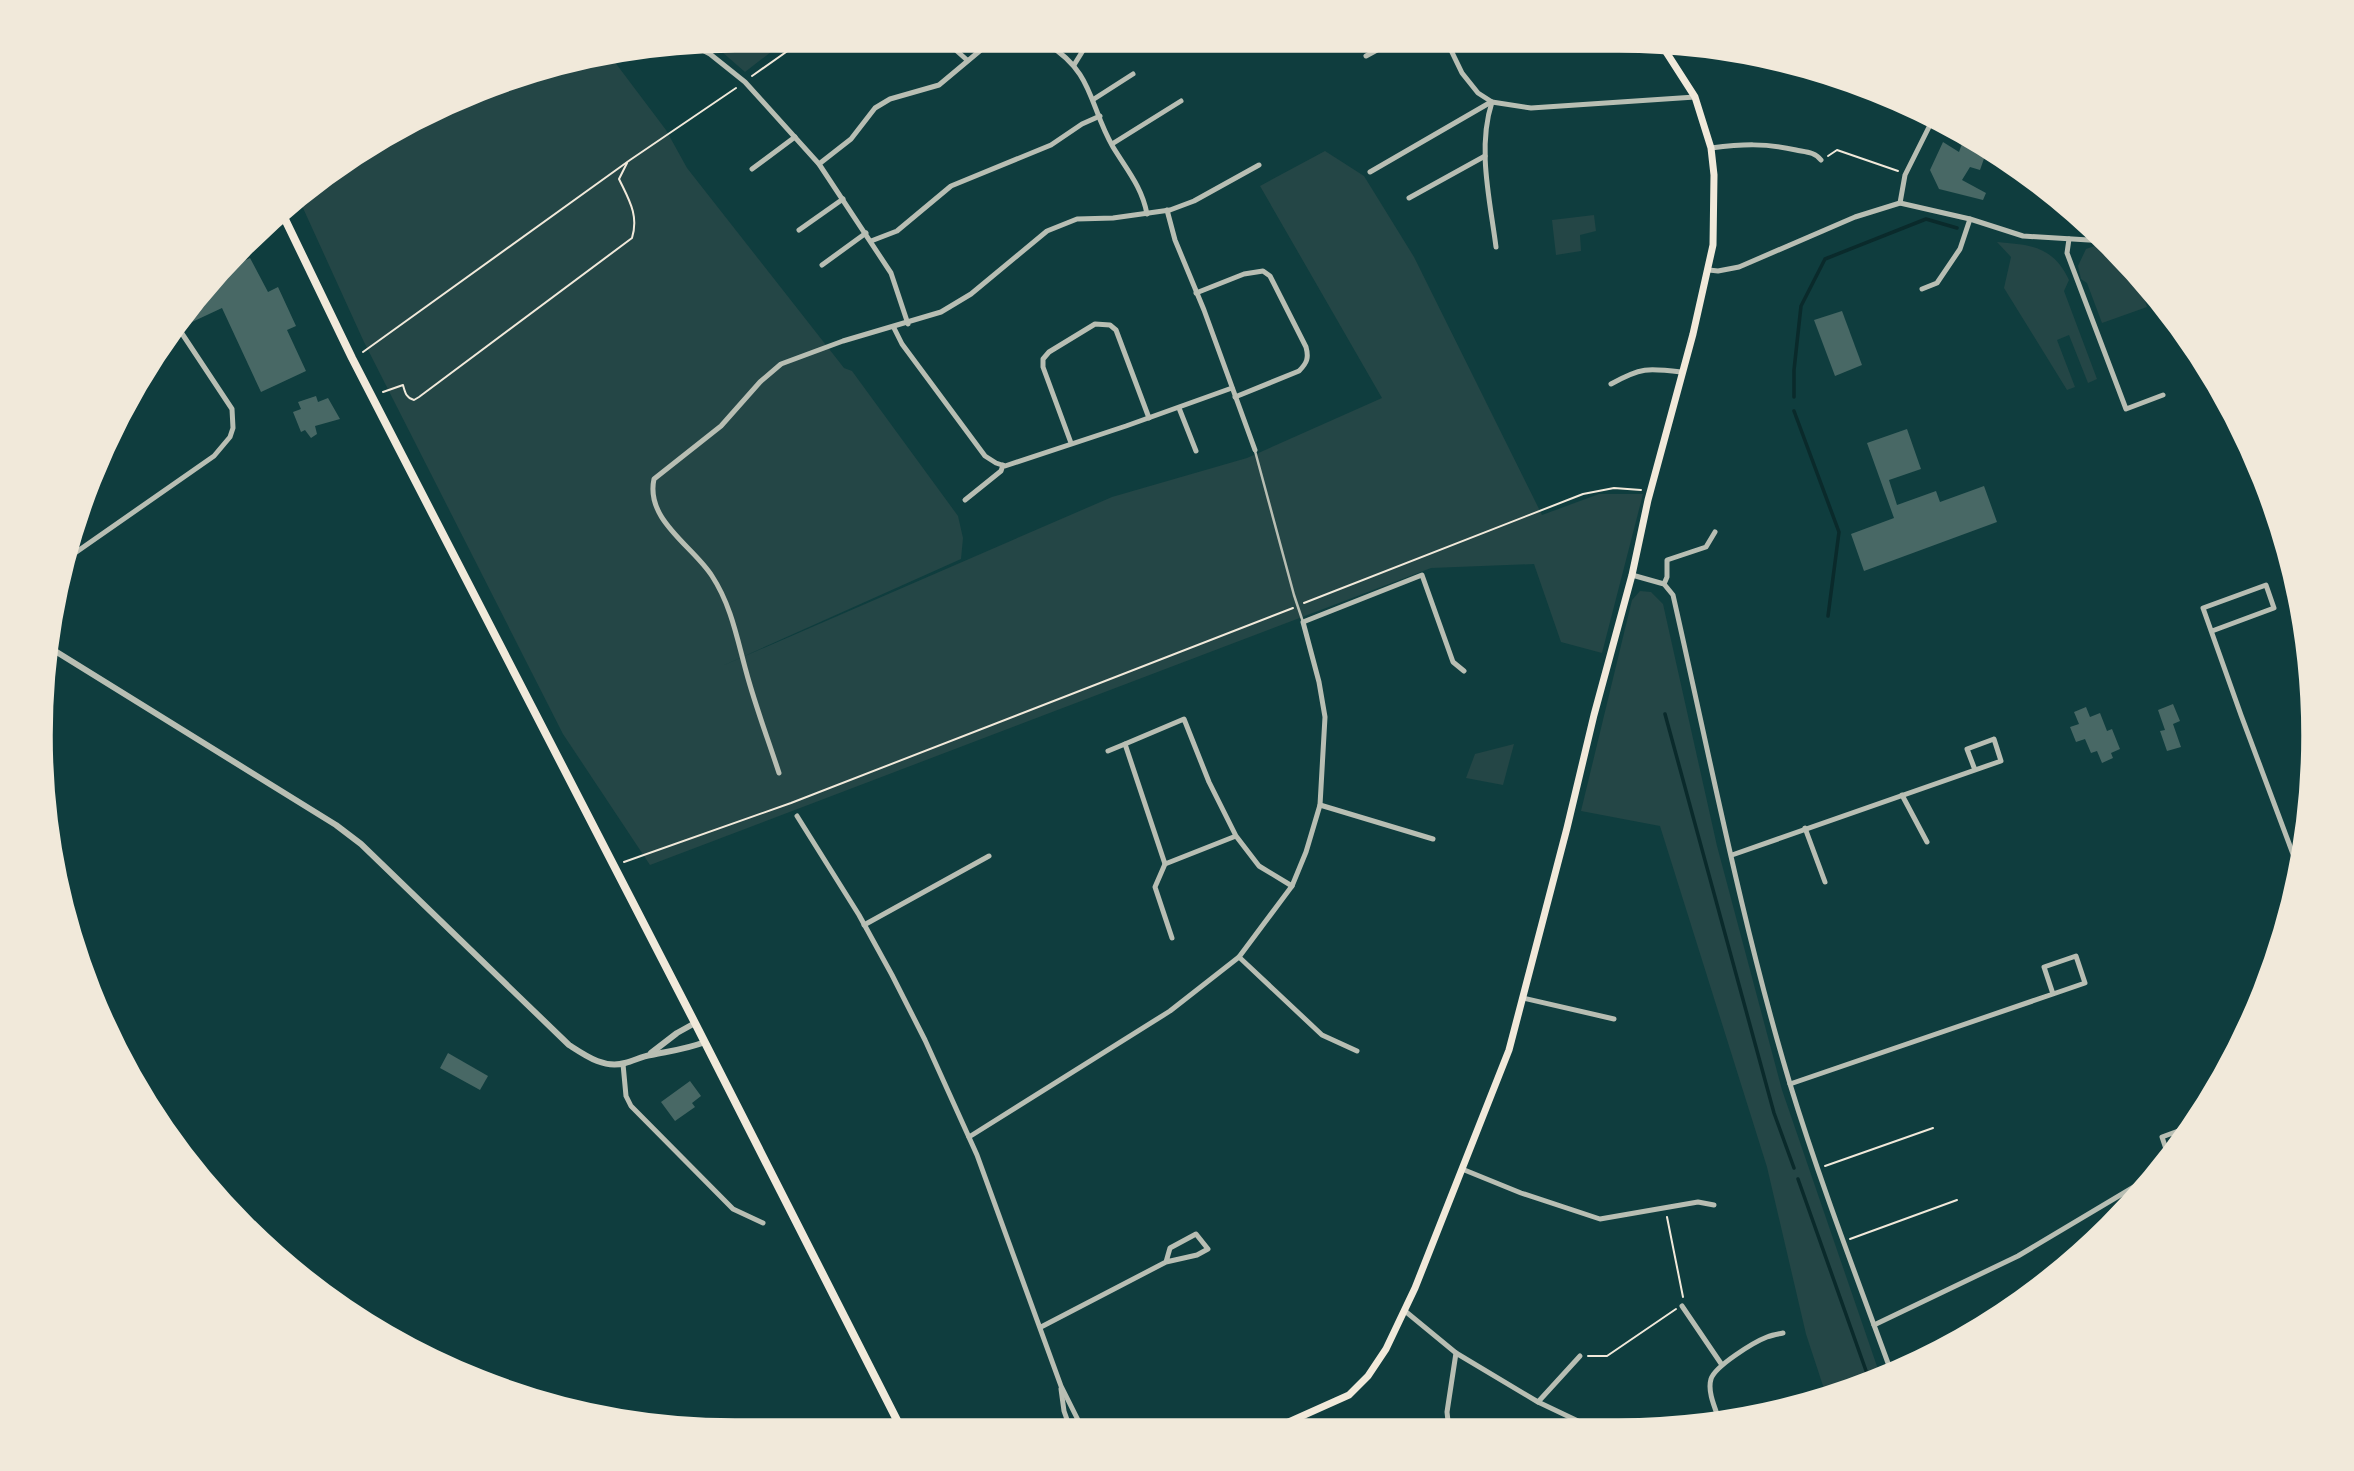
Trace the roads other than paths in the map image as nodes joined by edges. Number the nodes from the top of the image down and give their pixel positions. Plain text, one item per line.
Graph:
1 (957, 51) edge
2 (979, 51) edge
3 (1058, 51) edge
4 (1083, 51) edge
5 (1375, 51) edge
6 (1452, 51) edge
7 (706, 52) edge
8 (1666, 52) edge
9 (1366, 56) dead end
10 (967, 60) junction
11 (1074, 65) junction
12 (1133, 74) dead end
13 (1695, 97) junction
14 (1094, 100) junction
15 (1181, 101) dead end
16 (1492, 102) junction
17 (1100, 116) junction
18 (1929, 125) edge
19 (795, 137) junction
20 (1112, 144) junction
21 (1711, 148) junction
22 (1485, 156) junction
23 (1821, 160) road end
24 (819, 164) junction
25 (1259, 165) dead end
26 (752, 169) dead end
27 (1370, 172) dead end
28 (1409, 198) dead end
29 (843, 199) junction
30 (1900, 203) junction
31 (1167, 210) junction
32 (1147, 214) junction
33 (1970, 219) junction
34 (285, 220) edge
35 (799, 230) dead end
36 (866, 233) junction
37 (2069, 239) junction
38 (2091, 240) edge
39 (871, 241) junction
40 (1496, 247) dead end
41 (822, 265) dead end
42 (1709, 270) junction
43 (1922, 289) dead end
44 (1196, 293) junction
45 (908, 324) junction
46 (894, 328) junction
47 (181, 334) edge
48 (1682, 372) junction
49 (1611, 384) dead end
50 (1232, 388) junction
51 (2163, 395) dead end
52 (1235, 397) junction
53 (1179, 408) junction
54 (1149, 418) junction
55 (1071, 443) junction
56 (1255, 450) joint
57 (1196, 451) dead end
58 (1003, 465) junction
59 (965, 500) dead end
60 (1714, 532) dead end
61 (76, 551) edge
62 (1632, 575) junction
63 (1664, 584) junction
64 (1303, 622) junction
65 (2212, 631) junction
66 (56, 652) edge
67 (1464, 671) dead end
68 (1125, 744) junction
69 (1108, 751) dead end
70 (1975, 770) junction
71 (779, 773) dead end
72 (1902, 795) junction
73 (1320, 805) junction
74 (797, 817) dead end
75 (1805, 828) junction
76 (1236, 836) junction
77 (1433, 839) dead end
78 (1927, 842) dead end
79 (2293, 853) edge
80 (1732, 855) junction
81 (989, 856) dead end
82 (1166, 864) junction
83 (1825, 882) dead end
84 (1292, 886) junction
85 (863, 925) junction
86 (1172, 938) dead end
87 (1239, 957) junction
88 (2053, 994) junction
89 (1523, 998) junction
90 (1614, 1019) dead end
91 (695, 1023) junction
92 (705, 1042) junction
93 (1357, 1051) dead end
94 (648, 1055) junction
95 (623, 1064) junction
96 (1790, 1084) junction
97 (2177, 1132) edge
98 (968, 1137) junction
99 (2165, 1147) edge
100 (1462, 1169) junction
101 (2132, 1188) edge
102 (1714, 1206) dead end
103 (763, 1223) dead end
104 (1166, 1262) junction
105 (1682, 1306) road end
106 (1405, 1311) junction
107 (1874, 1325) junction
108 (1041, 1327) junction
109 (1783, 1333) dead end
110 (1456, 1353) junction
111 (1580, 1356) road end
112 (1722, 1365) junction
113 (1889, 1365) edge
114 (1061, 1386) junction
115 (1538, 1402) junction
116 (1717, 1413) edge
117 (897, 1420) edge
118 (1067, 1420) edge
119 (1078, 1420) edge
120 (1298, 1420) edge
121 (1448, 1420) edge
122 (1576, 1420) edge

1 - 10 street
2 - 10 street
3 - 11 street
4 - 11 street
5 - 9 street
6 - 16 street
7 - 19 street
8 - 13 main road
10 - 24 street
11 - 14 street
12 - 14 street
13 - 16 street
13 - 21 main road
14 - 17 street
15 - 20 street
16 - 22 street
16 - 27 street
17 - 20 street
17 - 39 street
18 - 30 street
19 - 24 street
19 - 26 street
20 - 32 street
21 - 23 street
21 - 42 main road
22 - 28 street
22 - 40 street
24 - 29 street
25 - 31 street
29 - 35 street
29 - 36 street
30 - 33 street
30 - 42 street
31 - 32 street
31 - 44 street
32 - 45 street
33 - 37 street
33 - 43 street
34 - 91 main road
36 - 39 street
36 - 41 street
37 - 38 street
37 - 51 street
39 - 45 street
42 - 48 main road
44 - 50 street
44 - 52 street
45 - 46 street
46 - 58 street
46 - 71 street
47 - 61 street
48 - 49 street
48 - 62 main road
50 - 52 street
50 - 53 street
52 - 56 street
53 - 54 street
53 - 57 street
54 - 55 street
54 - 55 street
55 - 58 street
56 - 64 lane
58 - 59 street
60 - 63 street
62 - 63 street
62 - 89 main road
63 - 80 street
64 - 67 street
64 - 73 street
65 - 65 street
65 - 79 street
66 - 95 street
68 - 69 street
68 - 76 street
68 - 82 street
70 - 70 street
70 - 72 street
72 - 75 street
72 - 78 street
73 - 77 street
73 - 84 street
74 - 85 street
75 - 80 street
75 - 83 street
76 - 82 street
76 - 84 street
80 - 96 street
81 - 85 street
82 - 86 street
84 - 87 street
85 - 98 street
87 - 93 street
87 - 98 street
88 - 88 street
88 - 96 street
89 - 90 street
89 - 100 main road
91 - 92 main road
91 - 94 street
92 - 94 street
92 - 117 main road
94 - 95 street
95 - 103 street
96 - 107 street
97 - 99 street
98 - 108 street
100 - 102 street
100 - 106 main road
101 - 107 street
104 - 104 street
104 - 108 street
105 - 112 street
106 - 110 street
106 - 120 main road
107 - 113 street
108 - 114 street
109 - 112 street
110 - 115 street
110 - 121 street
111 - 115 street
112 - 116 street
114 - 118 street
114 - 119 street
115 - 122 street

